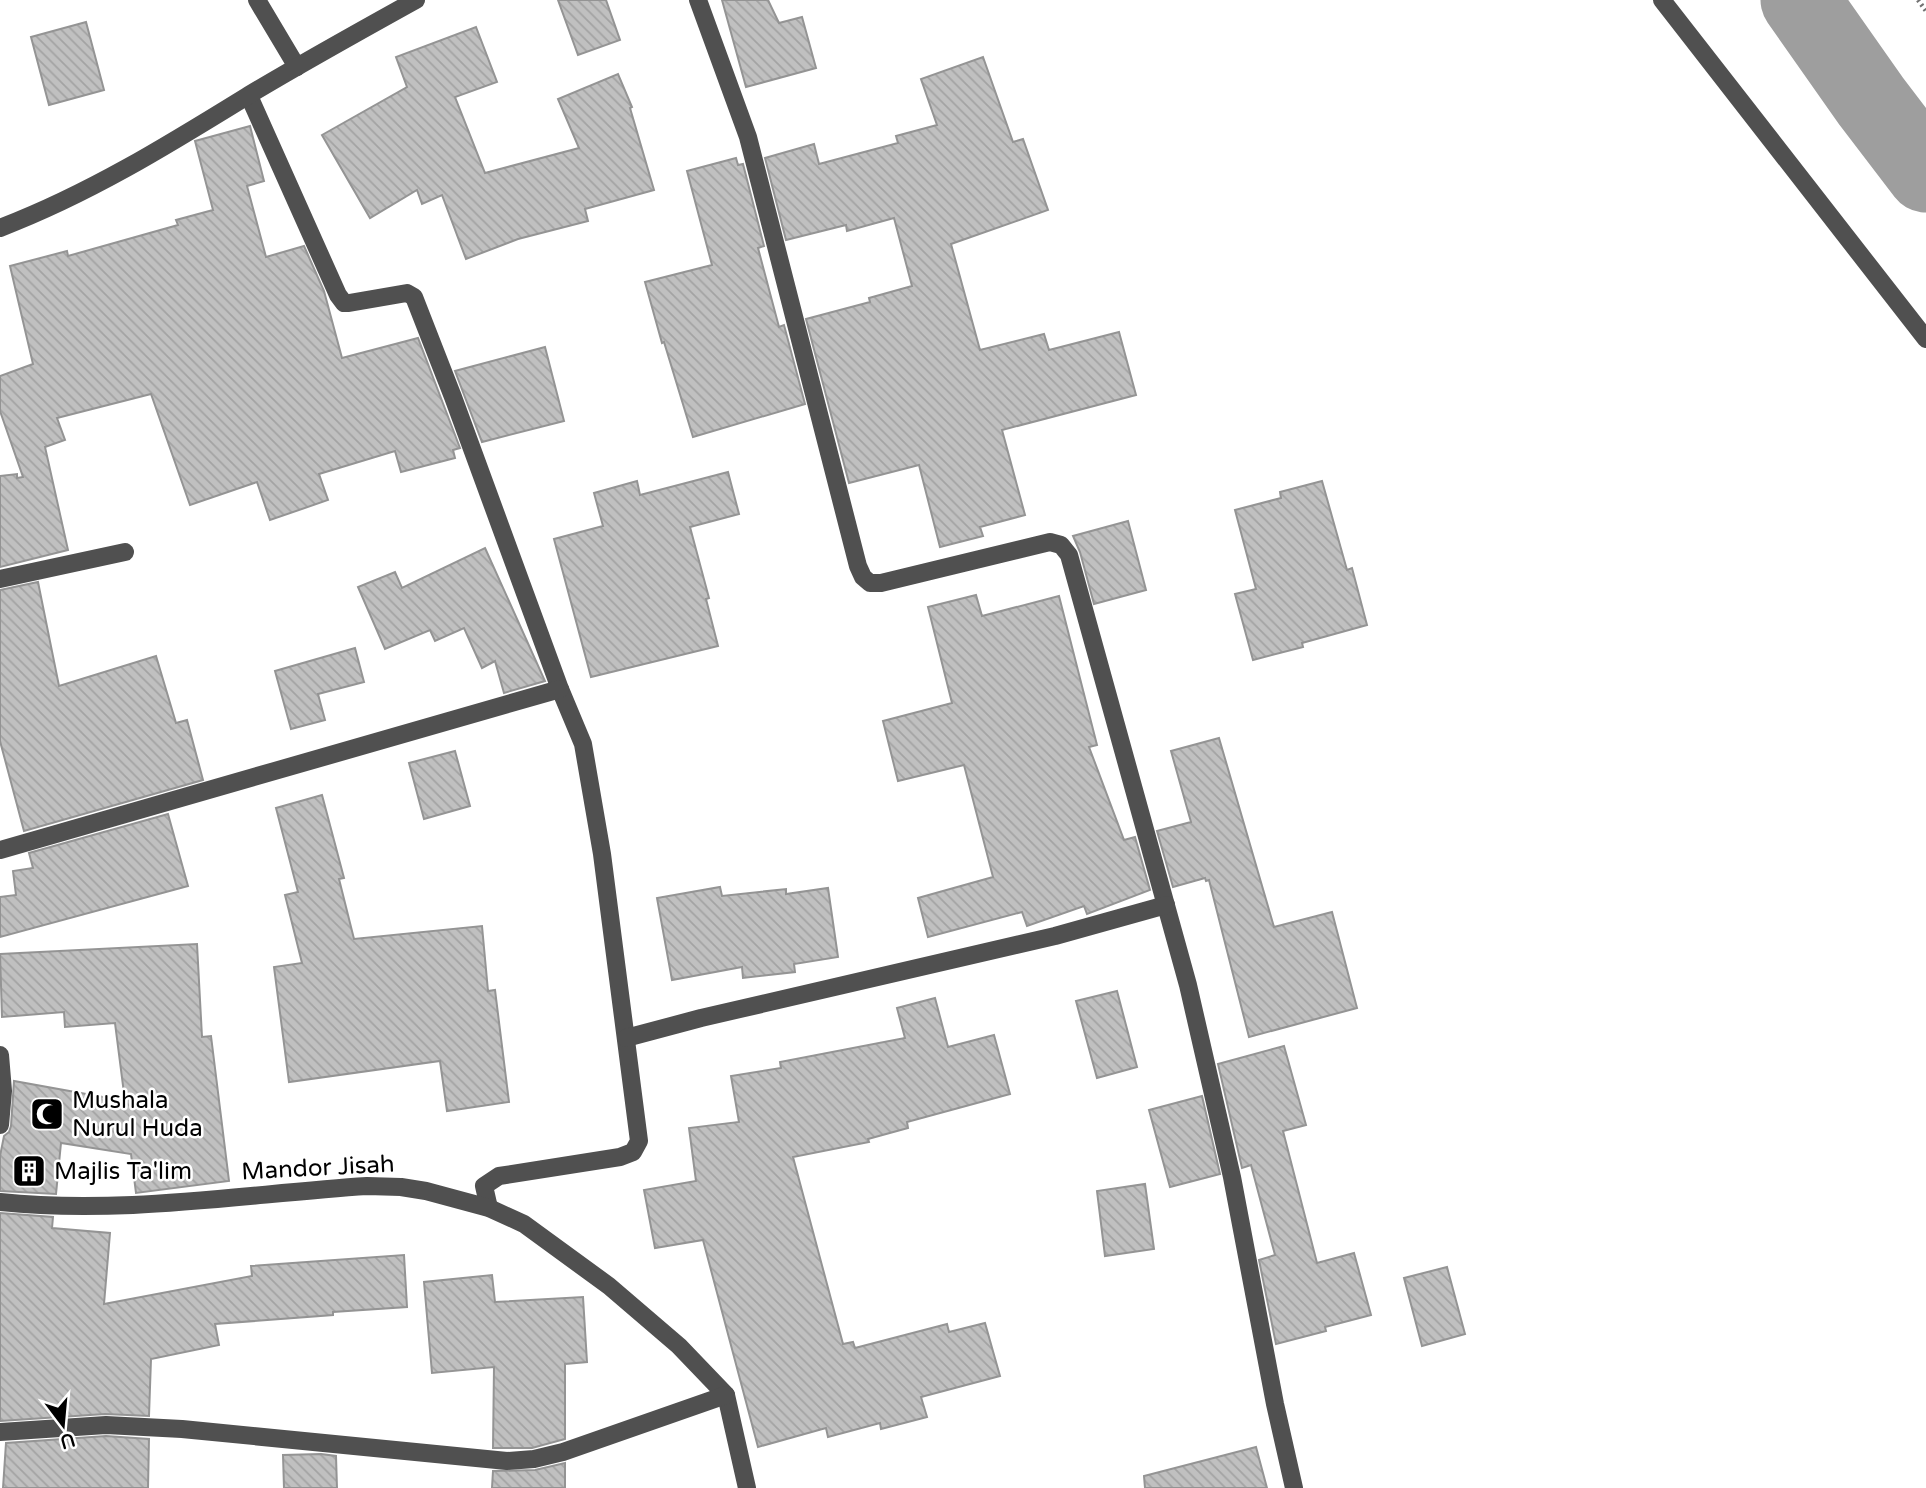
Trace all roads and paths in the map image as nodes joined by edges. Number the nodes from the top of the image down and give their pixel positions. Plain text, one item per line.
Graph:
1 (257, 0) edge
2 (416, 0) edge
3 (698, 0) edge
4 (1662, 0) edge
5 (1918, 0) edge
6 (1926, 11) edge
7 (297, 67) junction
8 (249, 96) junction
9 (0, 229) edge
10 (1926, 339) edge
11 (125, 552) dead end
12 (0, 579) edge
13 (560, 689) junction
14 (0, 850) edge
15 (1166, 905) junction
16 (626, 1038) junction
17 (0, 1055) edge
18 (0, 1125) edge
19 (0, 1202) edge
20 (489, 1208) junction
21 (726, 1395) junction
22 (0, 1432) edge
23 (747, 1488) edge
24 (1294, 1488) edge

1 - 7 street
2 - 7 street
3 - 15 street
4 - 10 street
5 - 6 path
7 - 8 street
8 - 9 street
8 - 13 street
11 - 12 street
13 - 14 street
13 - 16 street
15 - 16 street
15 - 24 street
16 - 20 street
17 - 18 street
19 - 20 street, Mandor Jisah
20 - 21 street, Mandor Jisah
21 - 22 street
21 - 23 street

